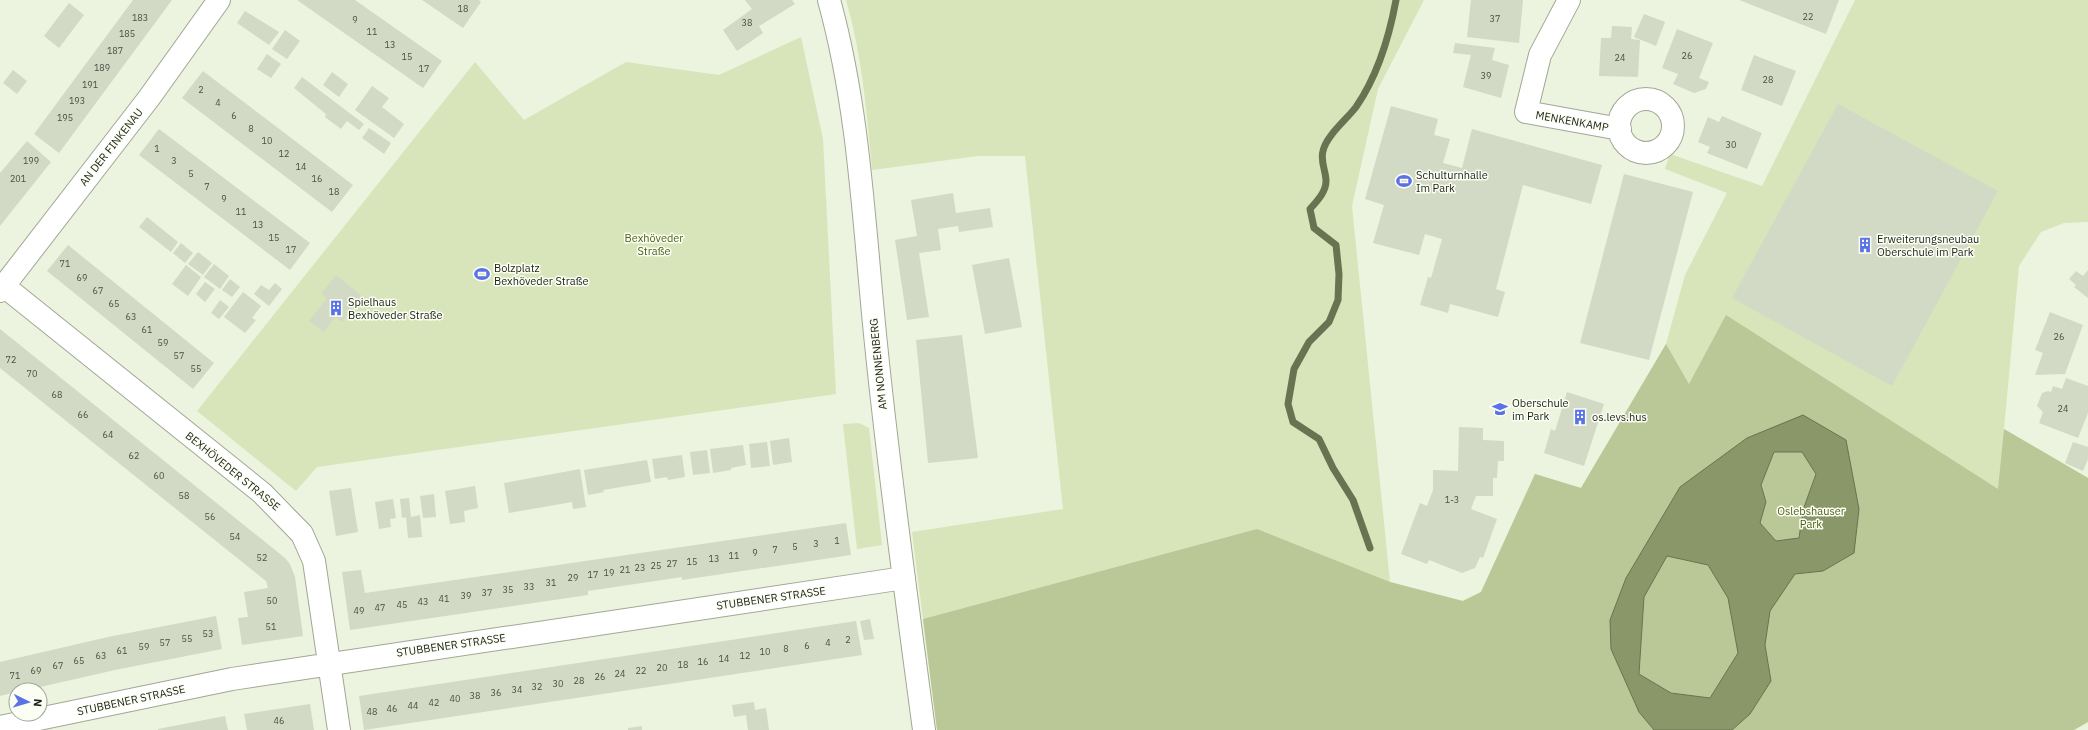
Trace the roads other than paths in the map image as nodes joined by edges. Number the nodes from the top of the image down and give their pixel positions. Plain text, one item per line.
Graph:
1 (219, 0) edge
2 (828, 0) edge
3 (1569, 0) edge
4 (1620, 129) dead end
5 (2, 289) edge
6 (904, 578) junction
7 (330, 663) junction
8 (0, 727) edge
9 (339, 730) edge
10 (924, 730) edge

1 - 5 street, AN DER FINKENAU
2 - 6 street, AM NONNENBERG
3 - 4 street, MENKENKAMP
5 - 7 street, BEXHÖVEDER STRASSE
6 - 7 street, STUBBENER STRASSE
6 - 10 street, AM NONNENBERG
7 - 8 street, STUBBENER STRASSE
7 - 9 street, BEXHÖVEDER STRASSE

